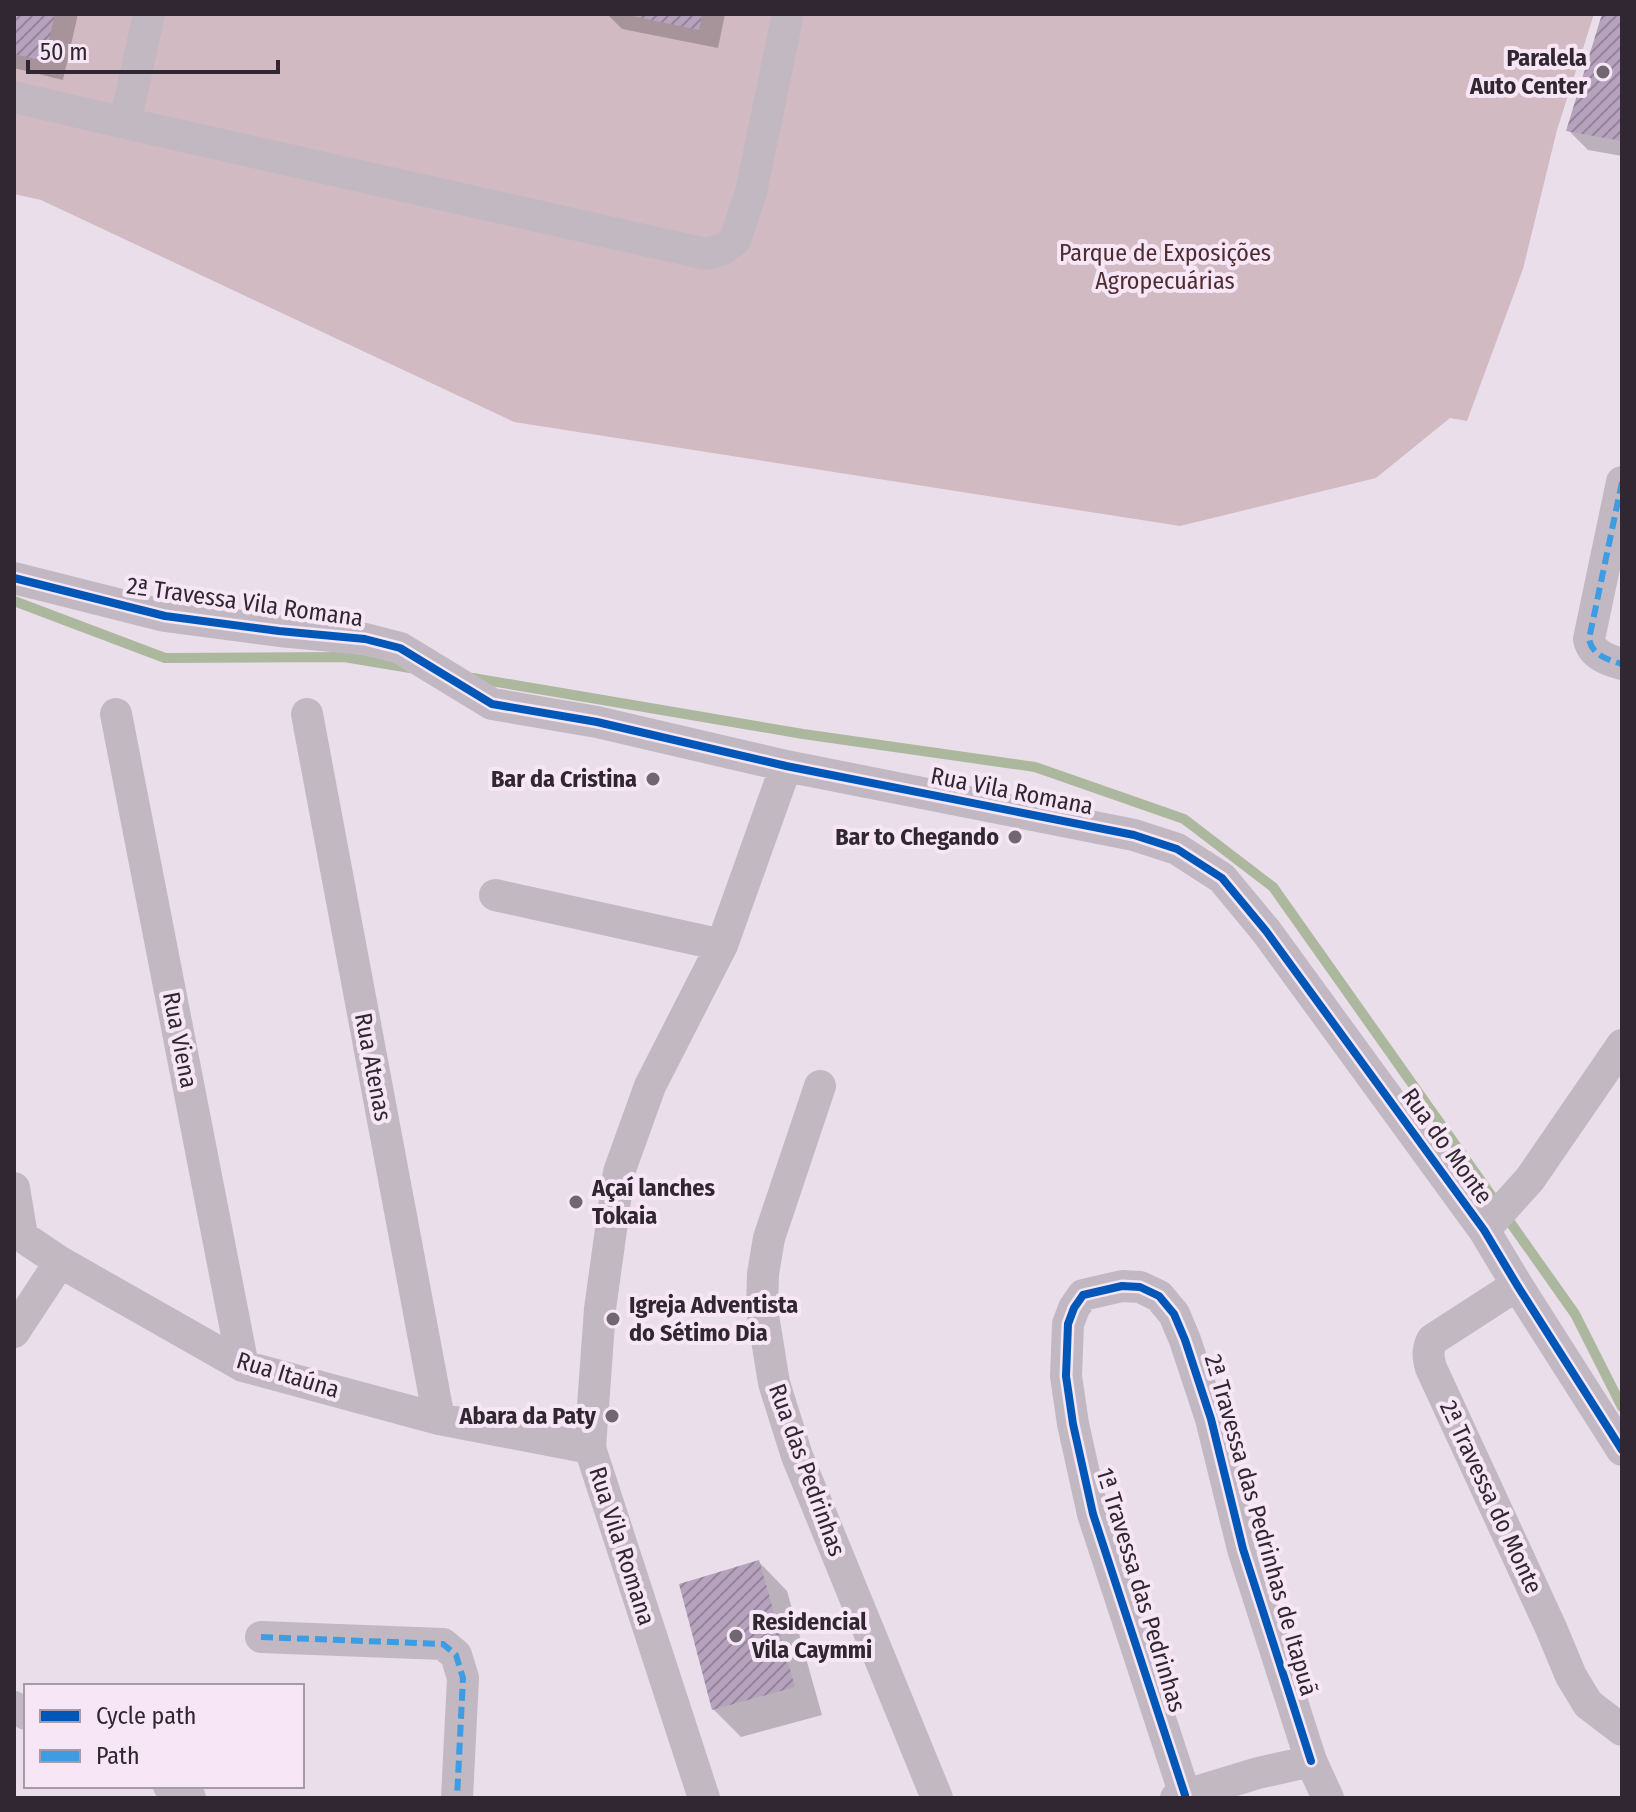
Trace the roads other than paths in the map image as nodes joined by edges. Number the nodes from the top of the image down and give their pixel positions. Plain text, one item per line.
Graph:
1 (149, 14) edge
2 (788, 14) edge
3 (14, 97) edge
4 (125, 123) junction
5 (1622, 482) edge
6 (14, 578) edge
7 (1622, 664) edge
8 (116, 714) dead end
9 (307, 714) dead end
10 (786, 766) junction
11 (1222, 878) joint
12 (495, 895) dead end
13 (722, 945) junction
14 (1622, 1045) edge
15 (820, 1086) dead end
16 (14, 1188) edge
17 (1492, 1221) junction
18 (18, 1233) edge
19 (60, 1262) junction
20 (1517, 1285) junction
21 (1122, 1286) joint
22 (14, 1332) edge
23 (243, 1366) junction
24 (439, 1419) junction
25 (590, 1448) junction
26 (1622, 1450) edge
27 (261, 1637) dead end
28 (1622, 1730) edge
29 (1311, 1761) junction
30 (172, 1788) edge
31 (1180, 1796) edge
32 (190, 1798) edge
33 (457, 1798) edge
34 (704, 1798) edge
35 (937, 1798) edge
36 (1328, 1798) edge

1 - 4 street
2 - 4 street
3 - 4 street
5 - 7 street
6 - 10 street, 2ª Travessa Vila Romana
8 - 23 street, Rua Viena
9 - 24 street, Rua Atenas
10 - 11 street, Rua Vila Romana
10 - 13 street, Rua Vila Romana
11 - 17 street, Rua do Monte
12 - 13 street
13 - 25 street, Rua Vila Romana
14 - 17 street
15 - 35 street, Rua das Pedrinhas
16 - 18 street
17 - 20 street, Rua do Monte
18 - 19 street, Rua Itaúna
19 - 22 street
19 - 23 street, Rua Itaúna
20 - 26 street, Rua do Monte
20 - 28 street, 2ª Travessa do Monte
21 - 29 street, 2ª Travessa das Pedrinhas de Itapuã
21 - 31 street, 1ª Travessa das Pedrinhas
23 - 24 street, Rua Itaúna
24 - 25 street, Rua Itaúna
25 - 34 street, Rua Vila Romana
27 - 33 street
29 - 31 street
29 - 36 street, 2ª Travessa das Pedrinhas de Itapuã
30 - 32 street

